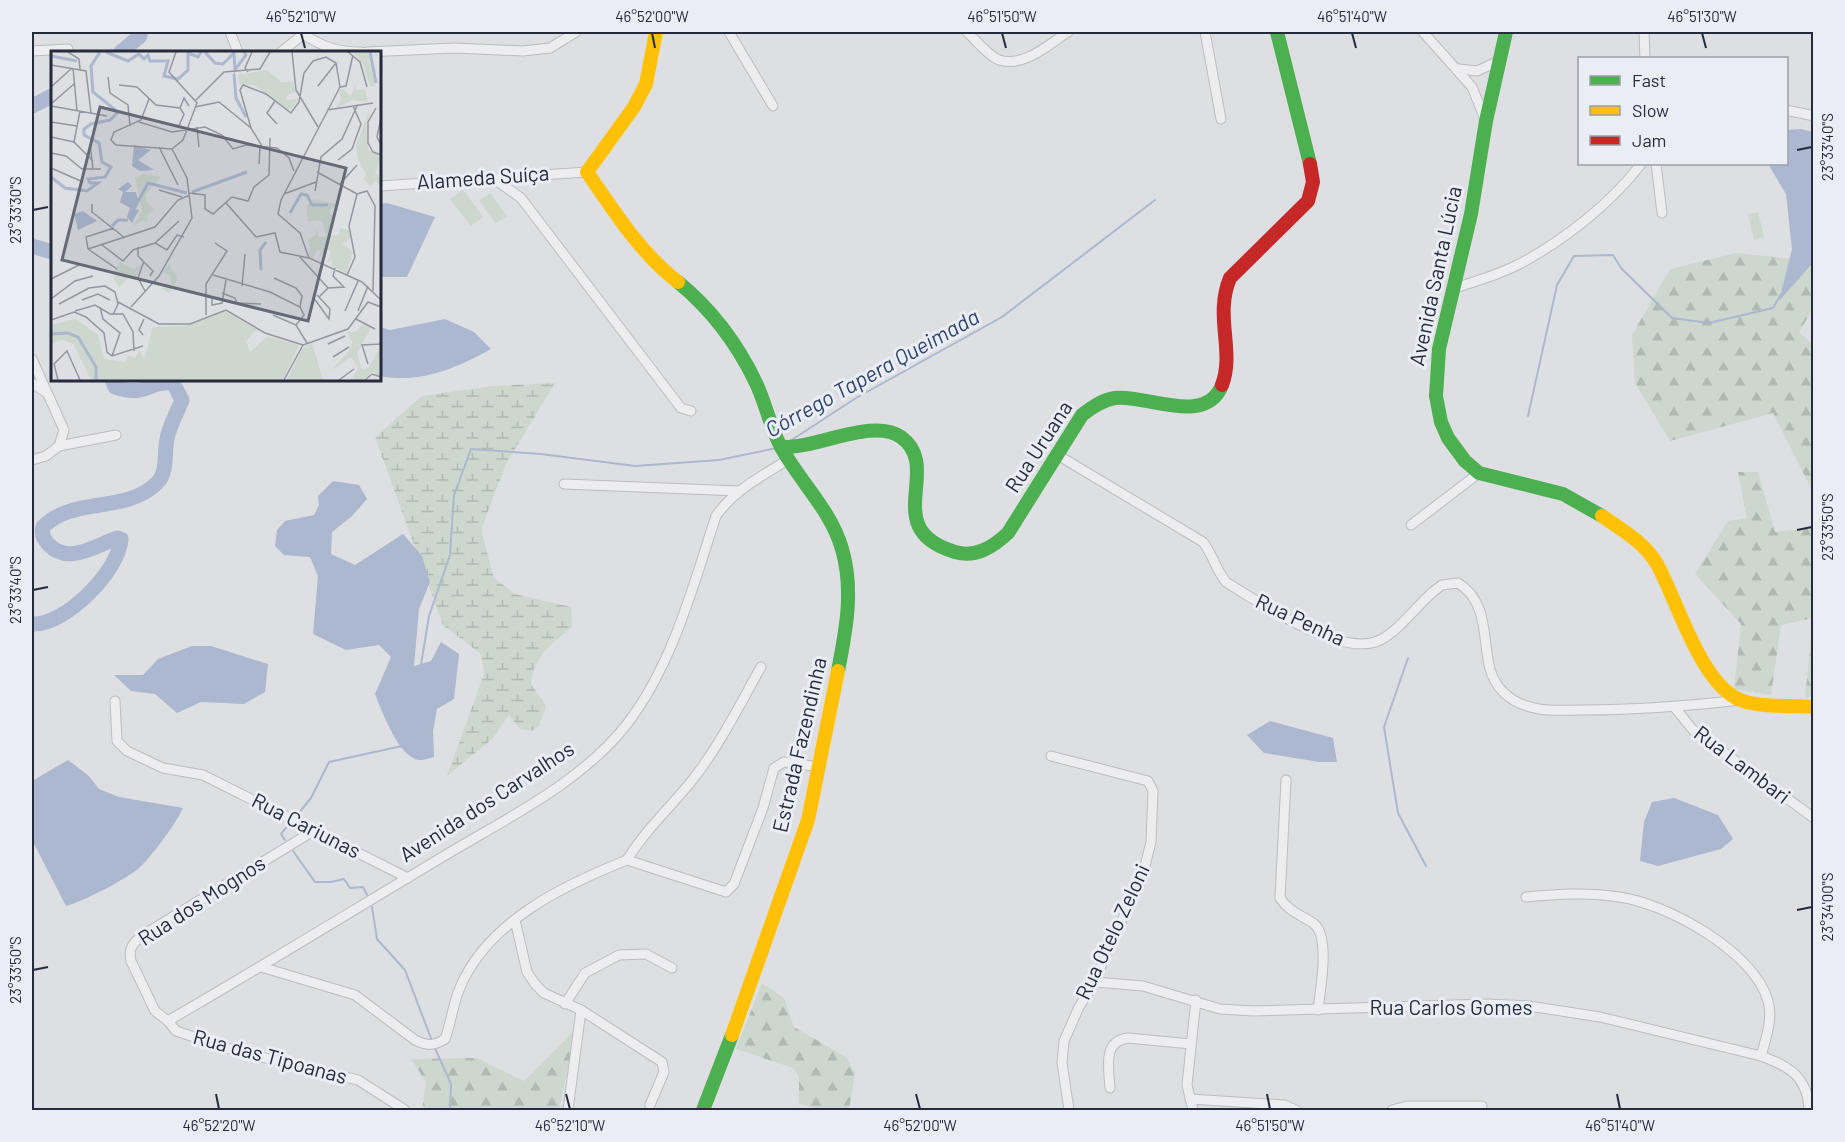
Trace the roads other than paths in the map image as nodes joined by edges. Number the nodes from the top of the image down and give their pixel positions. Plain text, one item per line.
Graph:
1 (230, 32) edge
2 (576, 32) edge
3 (656, 32) edge
4 (729, 32) edge
5 (967, 32) edge
6 (1068, 32) edge
7 (1205, 32) edge
8 (1277, 32) edge
9 (1423, 32) edge
10 (1506, 32) edge
11 (1644, 32) edge
12 (304, 33) edge
13 (68, 49) dead end
14 (32, 51) edge
15 (238, 51) edge
16 (282, 51) edge
17 (337, 51) edge
18 (381, 51) edge
19 (1645, 57) edge
20 (1499, 61) junction
21 (1459, 69) junction
22 (773, 106) dead end
23 (1788, 110) edge
24 (1814, 116) edge
25 (1221, 119) dead end
26 (1486, 121) junction
27 (1640, 165) edge
28 (1656, 165) edge
29 (587, 172) junction
30 (493, 178) junction
31 (381, 186) edge
32 (1662, 213) dead end
33 (1452, 289) junction
34 (32, 359) edge
35 (32, 383) edge
36 (47, 393) junction
37 (691, 411) dead end
38 (116, 435) dead end
39 (59, 446) junction
40 (783, 450) junction
41 (1056, 454) junction
42 (32, 460) edge
43 (1479, 473) junction
44 (564, 484) dead end
45 (739, 491) junction
46 (1411, 525) dead end
47 (761, 667) dead end
48 (1741, 700) junction
49 (115, 701) dead end
50 (1814, 707) edge
51 (1674, 708) junction
52 (1051, 756) dead end
53 (820, 767) junction
54 (1286, 780) dead end
55 (1814, 818) edge
56 (315, 830) junction
57 (627, 860) junction
58 (408, 878) junction
59 (1526, 897) dead end
60 (514, 920) junction
61 (261, 967) junction
62 (672, 968) dead end
63 (1095, 982) junction
64 (1196, 1000) junction
65 (565, 1004) junction
66 (581, 1010) junction
67 (1318, 1010) junction
68 (168, 1021) junction
69 (1191, 1044) junction
70 (1761, 1056) junction
71 (1110, 1088) dead end
72 (1190, 1099) junction
73 (650, 1106) dead end
74 (1482, 1106) dead end
75 (405, 1110) edge
76 (568, 1110) edge
77 (703, 1110) edge
78 (1069, 1110) edge
79 (1193, 1110) edge
80 (1296, 1110) edge
81 (1392, 1110) edge
82 (1809, 1110) edge

1 - 15 street
2 - 18 street
3 - 29 street
4 - 22 street
5 - 6 street
7 - 25 street
8 - 41 street, Rua Uruana
9 - 21 street
10 - 20 street, Avenida Santa Lúcia
11 - 19 street
12 - 16 street
12 - 17 street
13 - 14 street
20 - 21 street
20 - 26 street, Avenida Santa Lúcia
21 - 26 street
23 - 24 street
26 - 33 street, Avenida Santa Lúcia
27 - 33 street
28 - 32 street
29 - 30 street, Alameda Suíça
29 - 40 street, Estrada Fazendinha
30 - 31 street, Alameda Suíça
30 - 37 street
33 - 43 street, Avenida Santa Lúcia
34 - 36 street
35 - 36 street
36 - 39 street
38 - 39 street
39 - 42 street
40 - 41 street, Rua Uruana
40 - 45 street, Avenida dos Carvalhos
40 - 53 street, Estrada Fazendinha
41 - 51 street, Rua Penha
43 - 46 street
43 - 48 street
44 - 45 street
45 - 58 street, Avenida dos Carvalhos
47 - 57 street
48 - 50 street
48 - 51 street, Rua Penha
49 - 56 street, Rua Cariunas
51 - 55 street, Rua Lambari
52 - 63 street, Rua Otelo Zeloni
53 - 57 street
53 - 77 street, Estrada Fazendinha
54 - 67 street
56 - 58 street, Rua Cariunas
56 - 68 street, Rua dos Mognos
57 - 60 street
58 - 61 street, Avenida dos Carvalhos
59 - 70 street
60 - 61 street
60 - 65 street
61 - 68 street, Avenida dos Carvalhos
62 - 65 street
63 - 64 street, Rua Carlos Gomes
63 - 78 street, Rua Otelo Zeloni
64 - 67 street, Rua Carlos Gomes
64 - 69 street
65 - 66 street
66 - 73 street
66 - 76 street
67 - 70 street, Rua Carlos Gomes
68 - 75 street, Rua das Tipoanas
69 - 71 street
69 - 72 street
70 - 82 street, Rua Carlos Gomes
72 - 79 street
72 - 80 street
74 - 81 street

